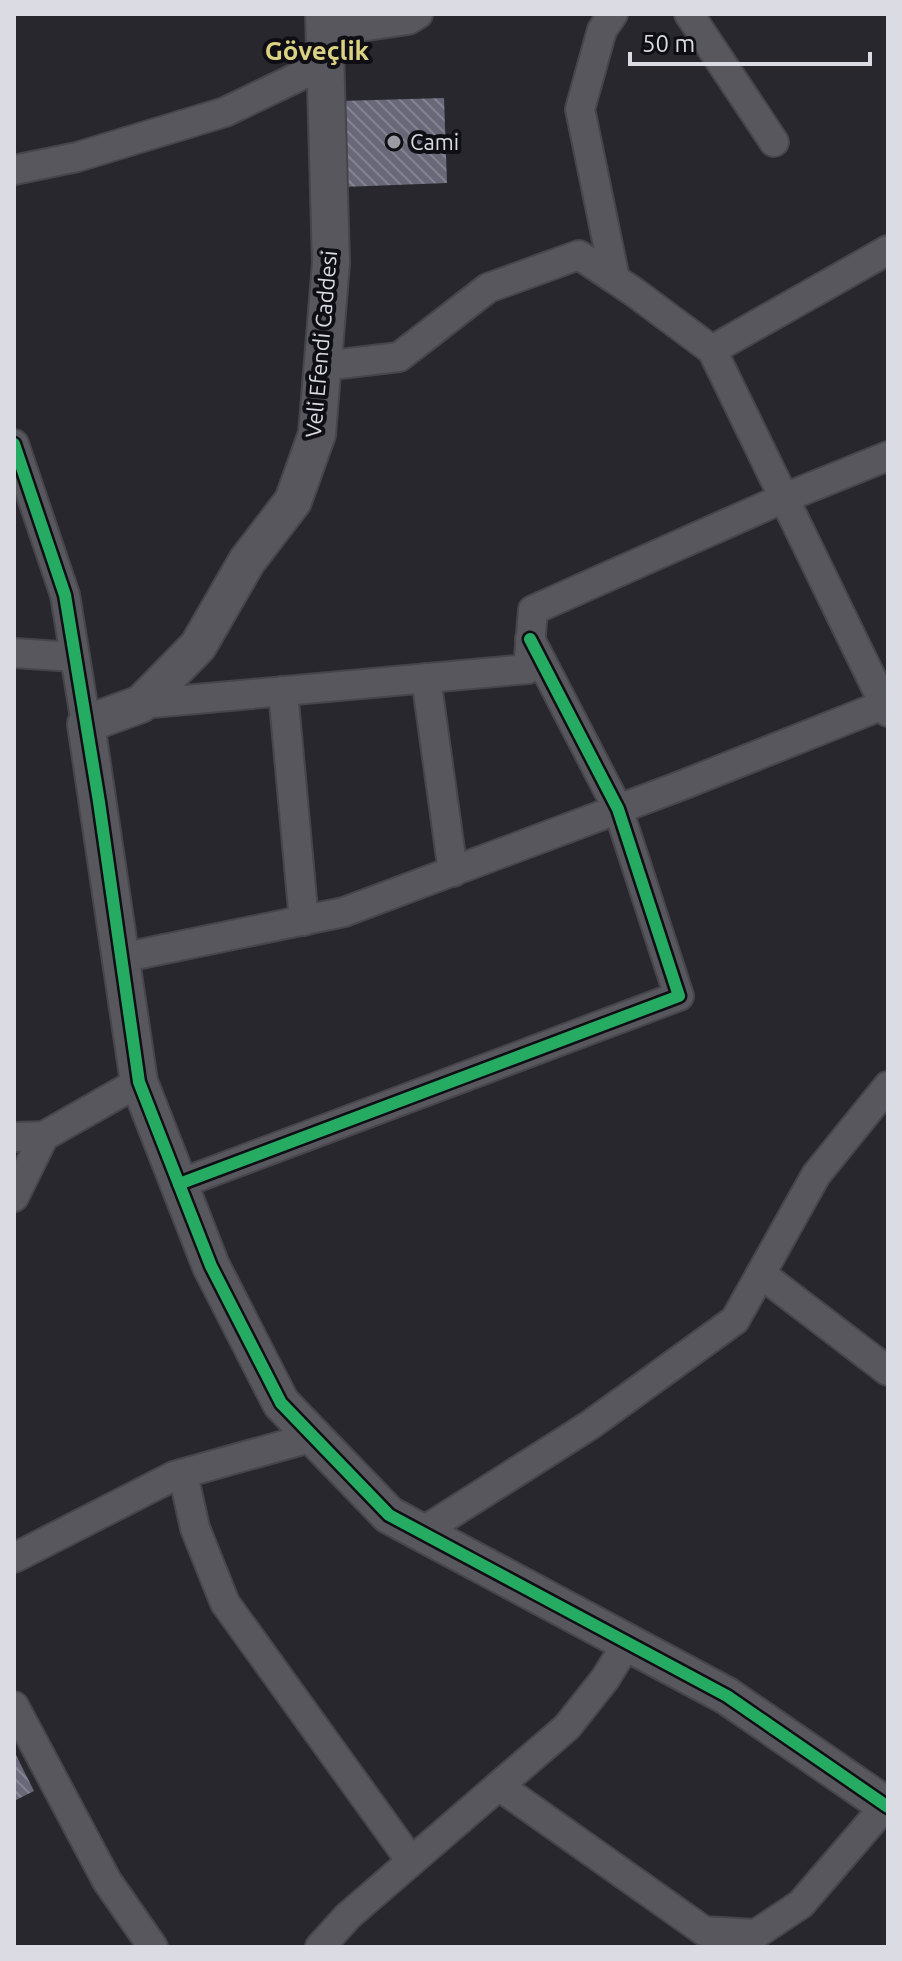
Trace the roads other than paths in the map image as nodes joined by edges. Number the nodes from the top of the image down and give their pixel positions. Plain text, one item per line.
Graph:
1 (418, 14) edge
2 (613, 14) edge
3 (689, 14) edge
4 (325, 36) edge
5 (774, 142) dead end
6 (14, 170) edge
7 (888, 250) edge
8 (615, 279) junction
9 (712, 350) junction
10 (323, 366) junction
11 (14, 444) edge
12 (888, 456) edge
13 (784, 498) junction
14 (530, 639) junction
15 (14, 653) edge
16 (75, 657) junction
17 (426, 678) junction
18 (283, 691) junction
19 (141, 704) junction
20 (887, 706) edge
21 (86, 724) junction
22 (618, 809) junction
23 (453, 872) junction
24 (304, 921) junction
25 (121, 958) junction
26 (139, 1082) junction
27 (888, 1086) edge
28 (44, 1136) junction
29 (14, 1137) edge
30 (179, 1184) junction
31 (14, 1197) edge
32 (761, 1274) junction
33 (888, 1371) edge
34 (313, 1437) junction
35 (183, 1474) junction
36 (422, 1532) junction
37 (14, 1558) edge
38 (628, 1642) junction
39 (14, 1706) edge
40 (499, 1786) junction
41 (887, 1806) edge
42 (411, 1861) junction
43 (153, 1947) edge
44 (320, 1947) edge

1 - 4 street
2 - 8 street
3 - 5 street
4 - 6 street
4 - 10 street, Veli Efendi Caddesi
7 - 9 street
8 - 9 street
8 - 10 street
9 - 13 street
10 - 19 street, Veli Efendi Caddesi
11 - 16 street
12 - 13 street
13 - 14 street
13 - 20 street
14 - 17 street
14 - 22 street
15 - 16 street
16 - 21 street
17 - 18 street
17 - 23 street
18 - 19 street
18 - 24 street
19 - 21 street, Veli Efendi Caddesi
20 - 22 street
21 - 25 street
22 - 23 street
22 - 30 street
23 - 24 street
24 - 25 street
25 - 26 street
26 - 28 street
26 - 30 street
27 - 32 street
28 - 29 street
28 - 31 street
30 - 34 street
32 - 33 street
32 - 36 street
34 - 35 street
34 - 36 street
35 - 37 street
35 - 42 street
36 - 38 street
38 - 40 street
38 - 41 street
39 - 43 street
40 - 41 street
40 - 42 street
42 - 44 street

